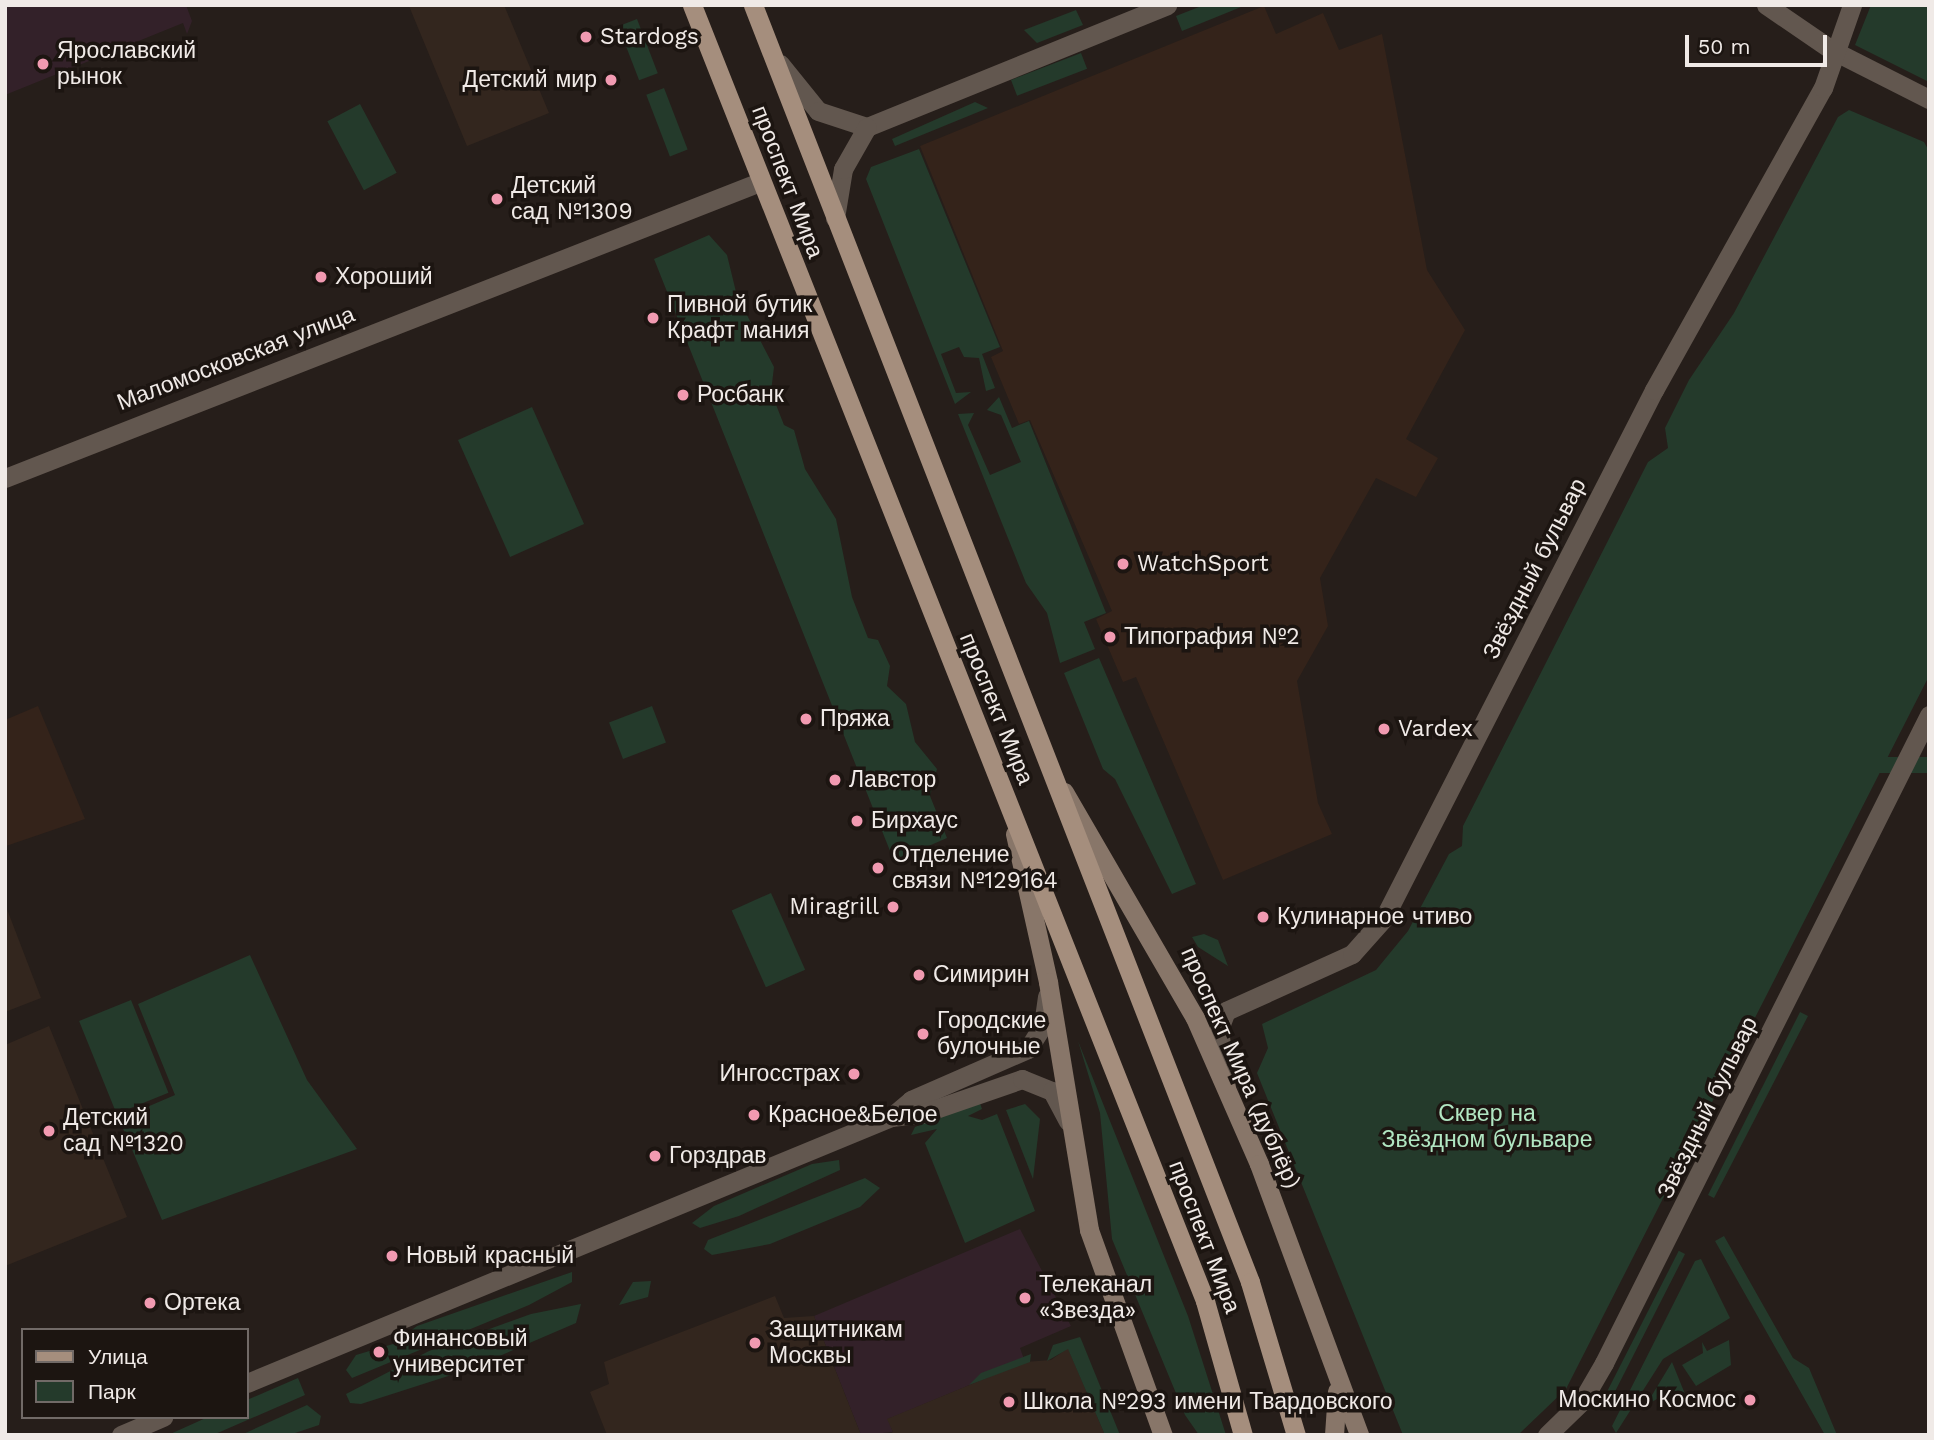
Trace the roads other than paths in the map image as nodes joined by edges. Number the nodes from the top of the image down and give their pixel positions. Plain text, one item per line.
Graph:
1 (692, 5) edge
2 (752, 5) edge
3 (1167, 5) edge
4 (1766, 5) edge
5 (1852, 5) edge
6 (769, 47) junction
7 (1832, 50) junction
8 (1929, 99) edge
9 (867, 127) junction
10 (760, 182) junction
11 (835, 218) junction
12 (5, 478) edge
13 (1929, 715) edge
14 (1056, 778) junction
15 (1012, 816) junction
16 (1048, 982) junction
17 (1226, 1089) junction
18 (891, 1117) junction
19 (1074, 1136) junction
20 (1336, 1378) junction
21 (248, 1382) edge
22 (158, 1419) edge
23 (1163, 1434) edge
24 (1359, 1434) edge
25 (121, 1435) edge
26 (1243, 1435) edge
27 (1296, 1435) edge
28 (1334, 1435) edge
29 (1547, 1435) edge

1 - 10 main road, проспект Мира
2 - 6 main road, проспект Мира
3 - 9 street
4 - 7 street
5 - 7 street, Звёздный бульвар
6 - 9 street
6 - 11 main road, проспект Мира
7 - 8 street
7 - 17 street, Звёздный бульвар
9 - 11 street
10 - 12 street, Маломосковская улица
10 - 15 main road, проспект Мира
11 - 14 main road, проспект Мира
13 - 29 street, Звёздный бульвар
14 - 17 main road, проспект Мира (дублёр)
14 - 27 main road, проспект Мира
15 - 16 main road
15 - 26 main road, проспект Мира
16 - 18 street
16 - 19 main road
17 - 20 main road, проспект Мира (дублёр)
18 - 19 street
18 - 21 street
19 - 23 main road
20 - 24 main road, проспект Мира (дублёр)
20 - 28 main road
22 - 25 street

